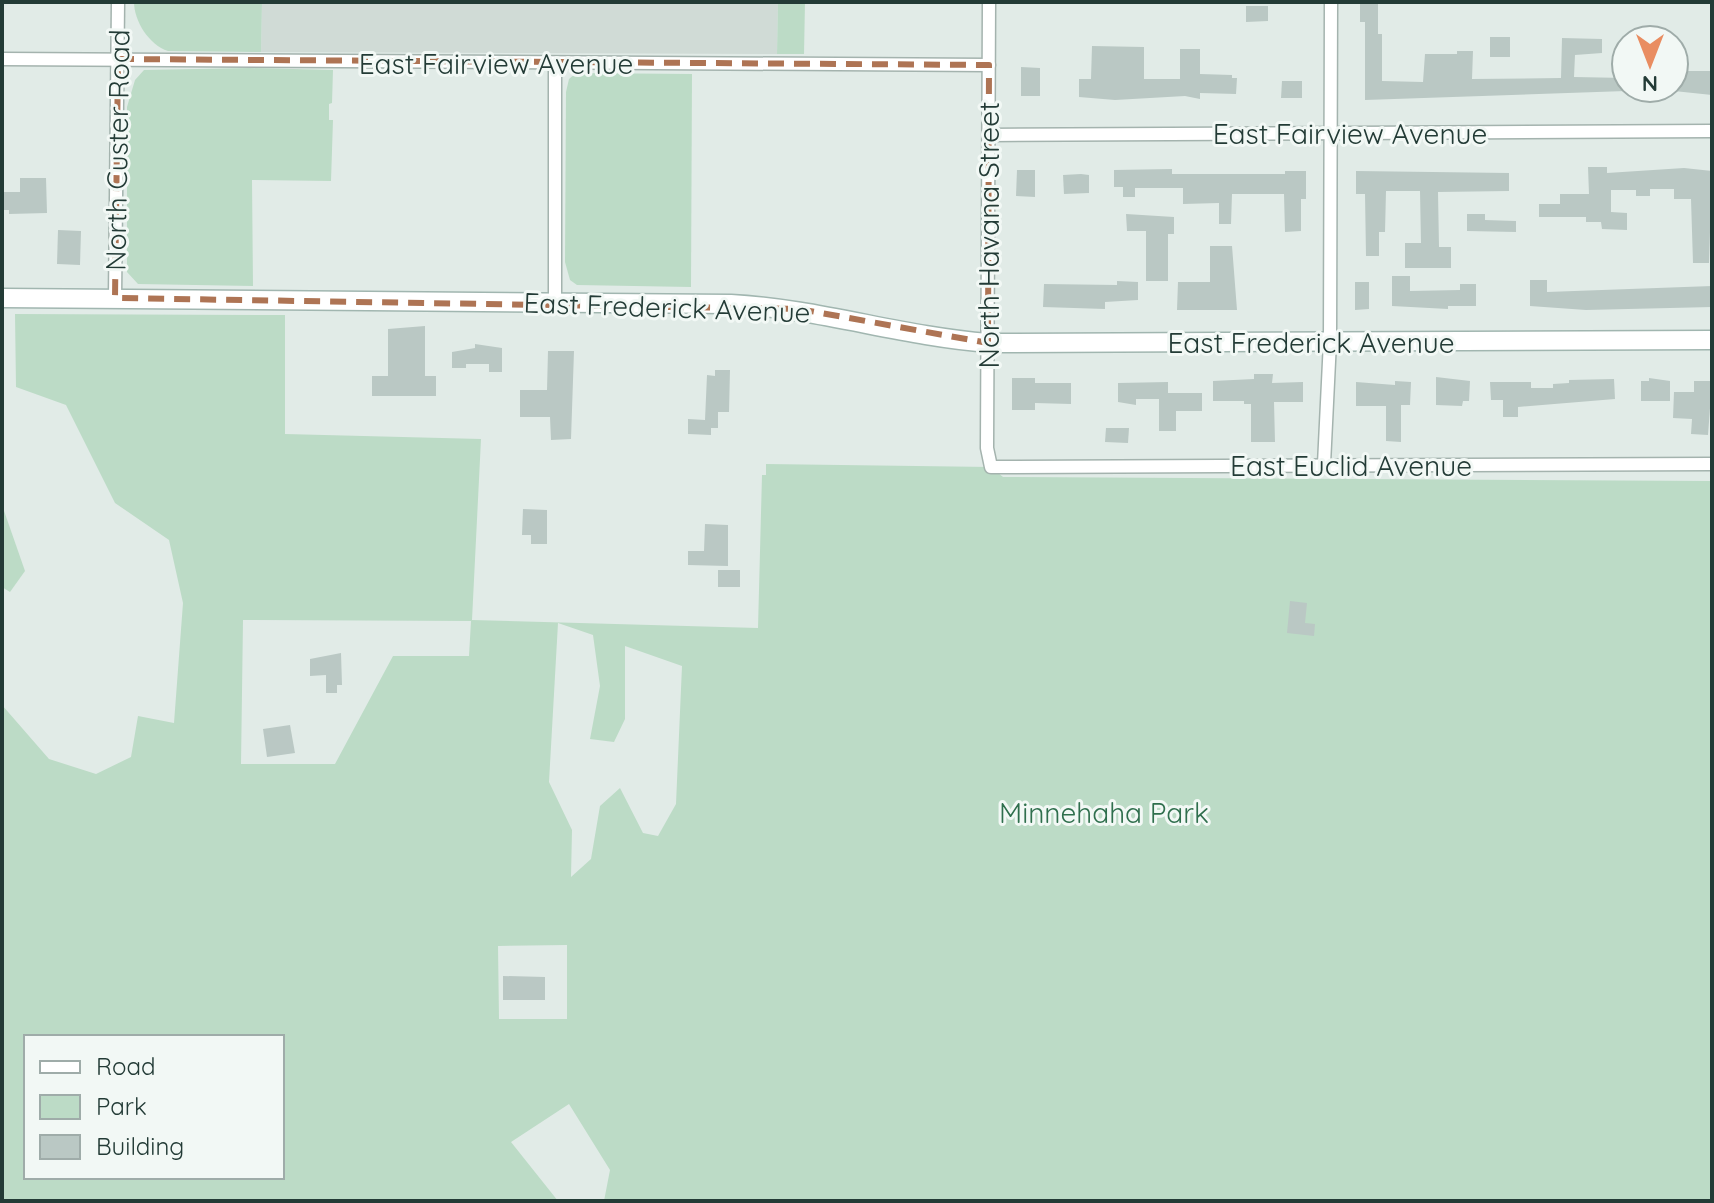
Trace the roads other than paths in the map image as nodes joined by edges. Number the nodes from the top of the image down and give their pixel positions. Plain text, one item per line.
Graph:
1 (118, 2) edge
2 (989, 2) edge
3 (1331, 2) edge
4 (2, 59) edge
5 (118, 59) junction
6 (555, 63) junction
7 (989, 65) junction
8 (1712, 131) edge
9 (1330, 133) junction
10 (989, 135) junction
11 (2, 298) edge
12 (115, 298) junction
13 (555, 302) junction
14 (1712, 340) edge
15 (1330, 341) junction
16 (988, 343) junction
17 (1324, 464) junction
18 (1712, 464) edge
19 (991, 467) joint

1 - 5 street, North Custer Road
2 - 7 street, North Havana Street
3 - 9 street
4 - 5 street, East Fairview Avenue
5 - 6 street, East Fairview Avenue
5 - 12 street, North Custer Road
6 - 7 street, East Fairview Avenue
6 - 13 street
7 - 10 street, North Havana Street
8 - 9 street, East Fairview Avenue
9 - 10 street, East Fairview Avenue
9 - 15 street
10 - 16 street, North Havana Street
11 - 12 main road, East Frederick Avenue
12 - 13 main road, East Frederick Avenue
13 - 16 main road, East Frederick Avenue
14 - 15 main road, East Frederick Avenue
15 - 16 main road, East Frederick Avenue
15 - 17 street
16 - 19 street, North Havana Street
17 - 18 street, East Euclid Avenue
17 - 19 street, East Euclid Avenue

